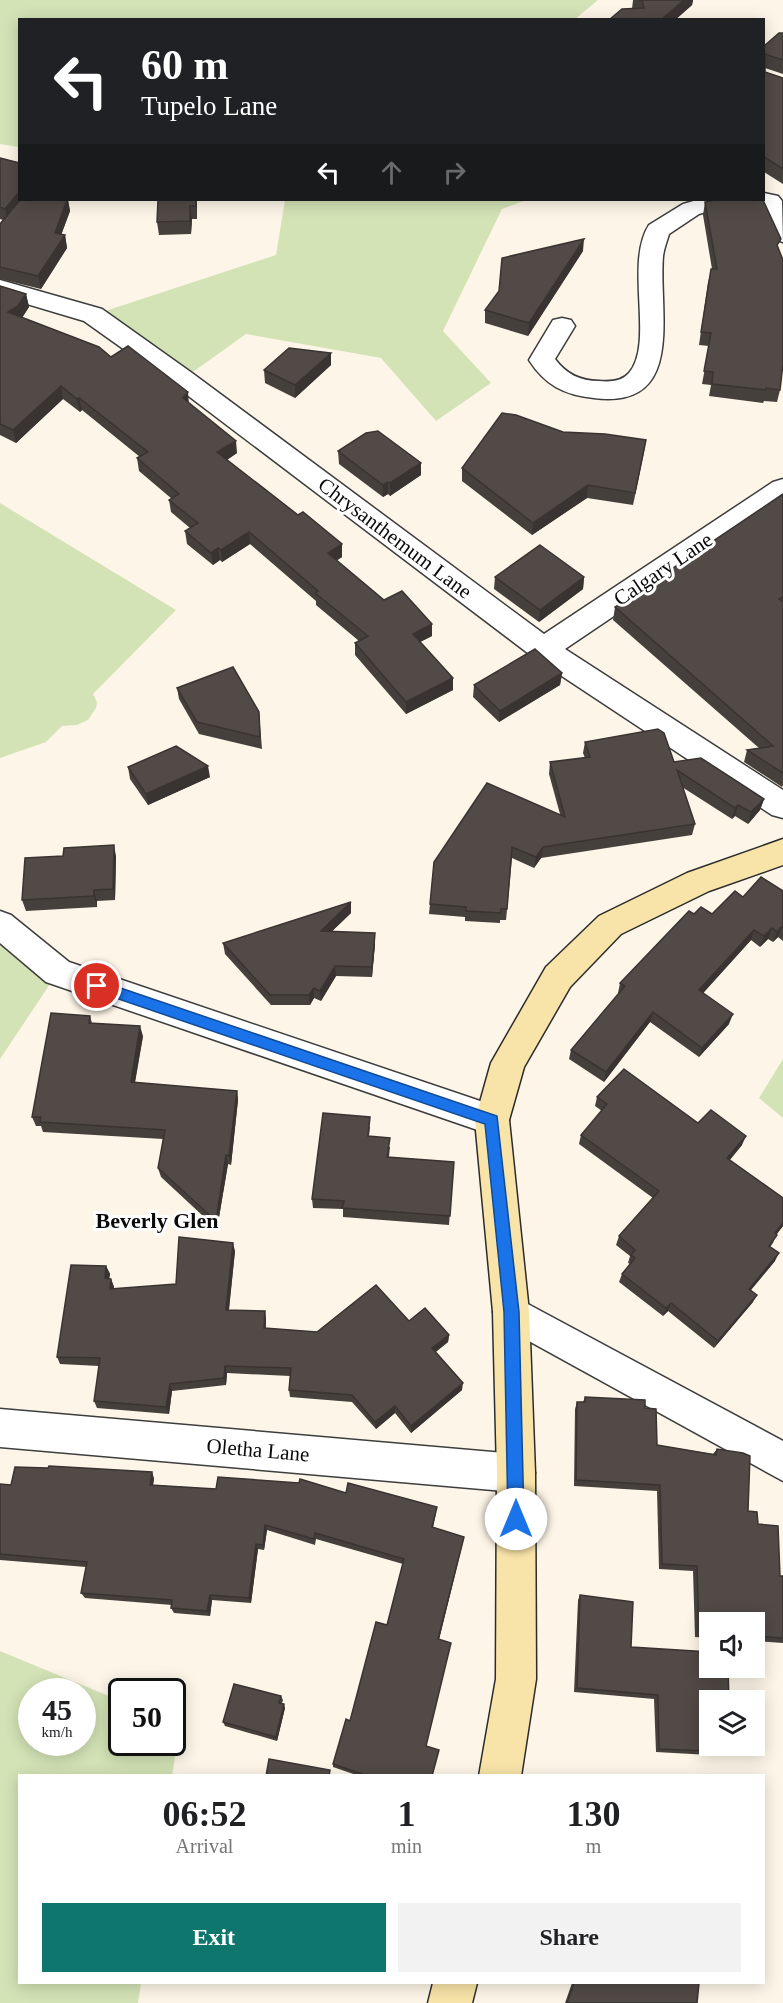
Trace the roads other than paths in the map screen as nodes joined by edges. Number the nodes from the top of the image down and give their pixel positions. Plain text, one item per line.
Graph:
1 (719, 201) edge
2 (761, 201) edge
3 (783, 234) edge
4 (0, 288) edge
5 (562, 326) dead end
6 (783, 489) edge
7 (543, 649) junction
8 (783, 806) edge
9 (783, 852) edge
10 (0, 924) edge
11 (492, 1120) junction
12 (511, 1312) junction
13 (0, 1428) edge
14 (783, 1462) edge
15 (516, 1473) junction
16 (500, 1774) edge
17 (455, 1984) edge
18 (450, 2003) edge

1 - 5 street
2 - 3 street
4 - 7 street, Chrysanthemum Lane
6 - 7 street, Calgary Lane
7 - 8 street, Chrysanthemum Lane
9 - 11 main road
10 - 11 street
11 - 12 main road
12 - 14 street
12 - 15 main road
13 - 15 street, Oletha Lane
15 - 16 main road
17 - 18 main road

